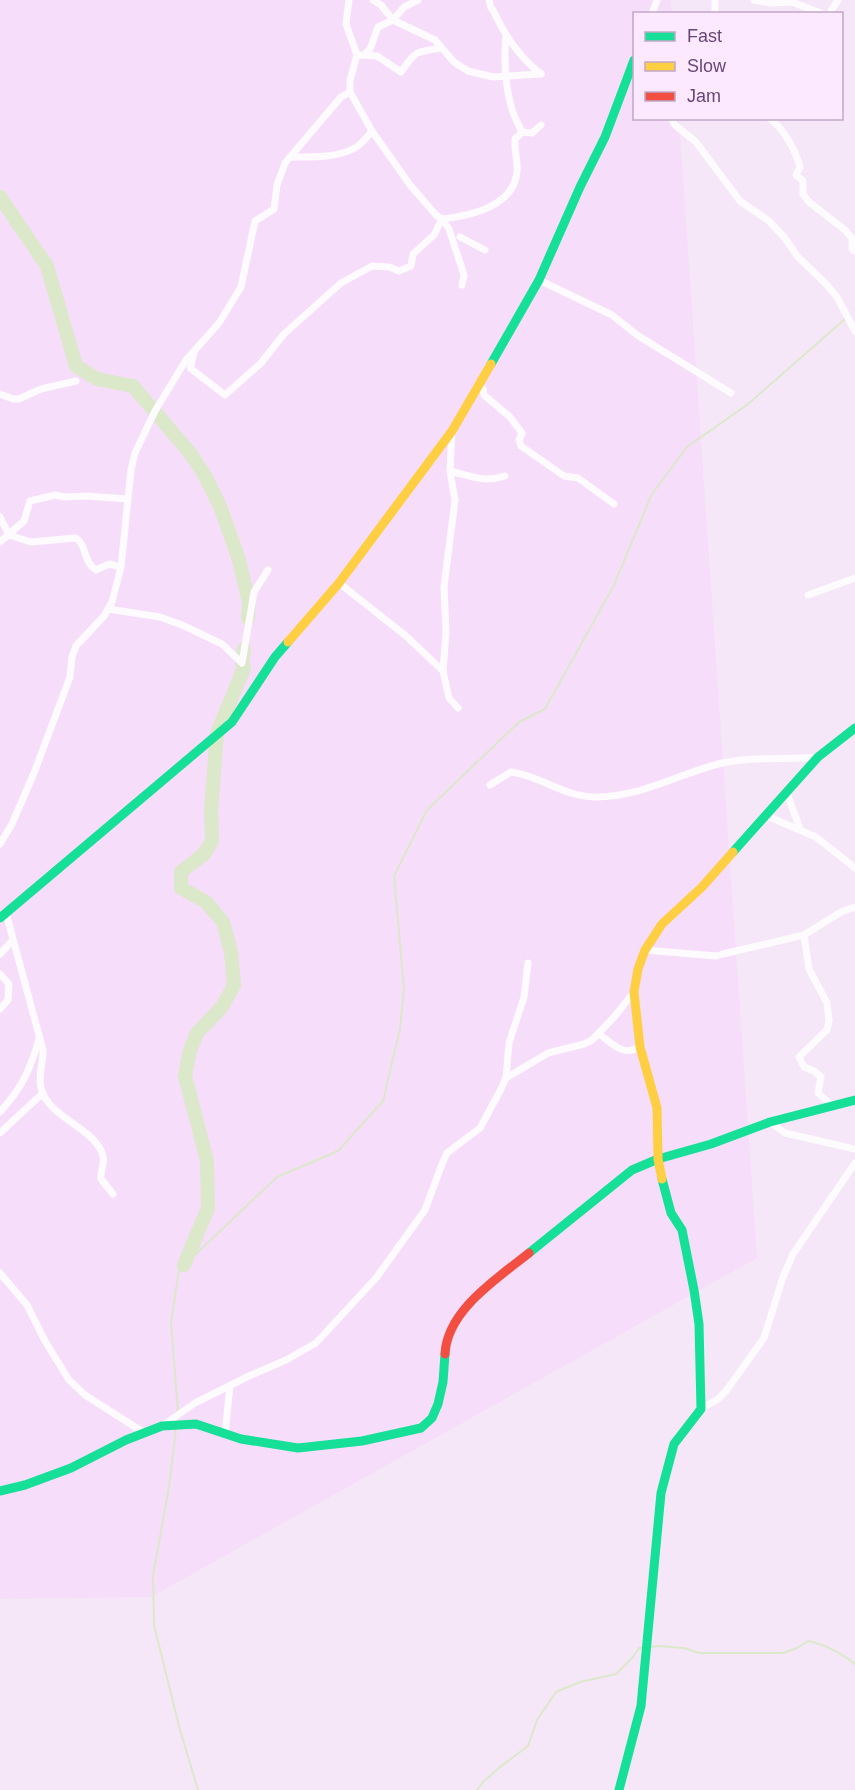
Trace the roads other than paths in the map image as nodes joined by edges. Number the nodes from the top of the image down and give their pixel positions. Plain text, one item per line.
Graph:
1 (348, 0) edge
2 (373, 0) edge
3 (418, 0) edge
4 (489, 0) edge
5 (754, 0) edge
6 (818, 12) edge
7 (393, 20) junction
8 (506, 35) junction
9 (441, 48) junction
10 (361, 55) junction
11 (633, 63) edge
12 (507, 76) junction
13 (350, 92) junction
14 (672, 120) edge
15 (771, 120) edge
16 (541, 125) dead end
17 (372, 131) junction
18 (522, 132) junction
19 (290, 157) junction
20 (442, 219) junction
21 (460, 237) dead end
22 (485, 250) dead end
23 (855, 251) edge
24 (539, 280) junction
25 (462, 285) dead end
26 (855, 330) edge
27 (195, 348) junction
28 (76, 381) dead end
29 (483, 388) dead end
30 (731, 393) dead end
31 (0, 394) edge
32 (452, 432) junction
33 (450, 471) junction
34 (505, 476) dead end
35 (128, 499) junction
36 (614, 504) dead end
37 (0, 517) edge
38 (9, 535) junction
39 (0, 542) edge
40 (121, 567) junction
41 (268, 570) dead end
42 (855, 578) edge
43 (339, 583) junction
44 (808, 595) dead end
45 (108, 609) junction
46 (443, 671) junction
47 (458, 708) dead end
48 (855, 728) edge
49 (818, 757) junction
50 (490, 785) dead end
51 (787, 793) junction
52 (767, 816) junction
53 (800, 829) junction
54 (0, 844) edge
55 (855, 868) edge
56 (855, 907) edge
57 (3, 916) edge
58 (804, 935) junction
59 (13, 940) junction
60 (645, 950) junction
61 (0, 954) edge
62 (528, 963) dead end
63 (0, 974) edge
64 (634, 992) junction
65 (0, 1008) edge
66 (599, 1034) junction
67 (39, 1039) junction
68 (640, 1047) junction
69 (506, 1078) junction
70 (43, 1093) junction
71 (855, 1100) edge
72 (831, 1105) junction
73 (0, 1112) edge
74 (770, 1122) junction
75 (0, 1133) edge
76 (855, 1149) edge
77 (658, 1159) junction
78 (855, 1163) edge
79 (112, 1194) dead end
80 (0, 1273) edge
81 (230, 1386) junction
82 (701, 1409) junction
83 (162, 1426) junction
84 (143, 1432) junction
85 (225, 1434) junction
86 (0, 1491) edge
87 (619, 1790) edge

1 - 10 street
2 - 7 street
3 - 7 street
4 - 8 street
5 - 6 street
7 - 9 street
7 - 10 street
8 - 12 street
8 - 12 street
9 - 10 street
9 - 12 street
10 - 13 street
11 - 24 street
12 - 18 street
13 - 17 street
13 - 19 street
14 - 26 street
15 - 23 street
16 - 18 street
17 - 19 street
17 - 20 street
18 - 20 street
19 - 27 street
20 - 25 street
20 - 27 street
21 - 22 street
24 - 30 street
24 - 32 street
27 - 35 street
28 - 31 street
29 - 36 street
32 - 33 street
32 - 43 street
33 - 34 street
33 - 46 street
35 - 38 street
35 - 40 street
37 - 38 street
38 - 39 street
38 - 40 street
40 - 45 street
41 - 45 street
42 - 44 street
43 - 46 street
43 - 57 street
45 - 54 street
46 - 47 street
48 - 49 street
49 - 50 street
49 - 51 street
51 - 52 street
51 - 53 street
52 - 53 street
52 - 60 street
53 - 55 street
56 - 58 street
57 - 59 street
58 - 60 street
58 - 72 street
59 - 61 street
59 - 67 street
60 - 64 street
62 - 69 street
63 - 65 street
64 - 66 street
64 - 68 street
66 - 68 street
66 - 69 street
67 - 70 street
67 - 73 street
68 - 77 street
69 - 81 street
70 - 75 street
70 - 79 street
71 - 72 street
72 - 74 street
74 - 76 street
74 - 77 street
77 - 82 street
77 - 85 street
78 - 82 street
80 - 84 street
81 - 83 street
81 - 85 street
82 - 87 street
83 - 84 street
83 - 85 street
84 - 86 street

